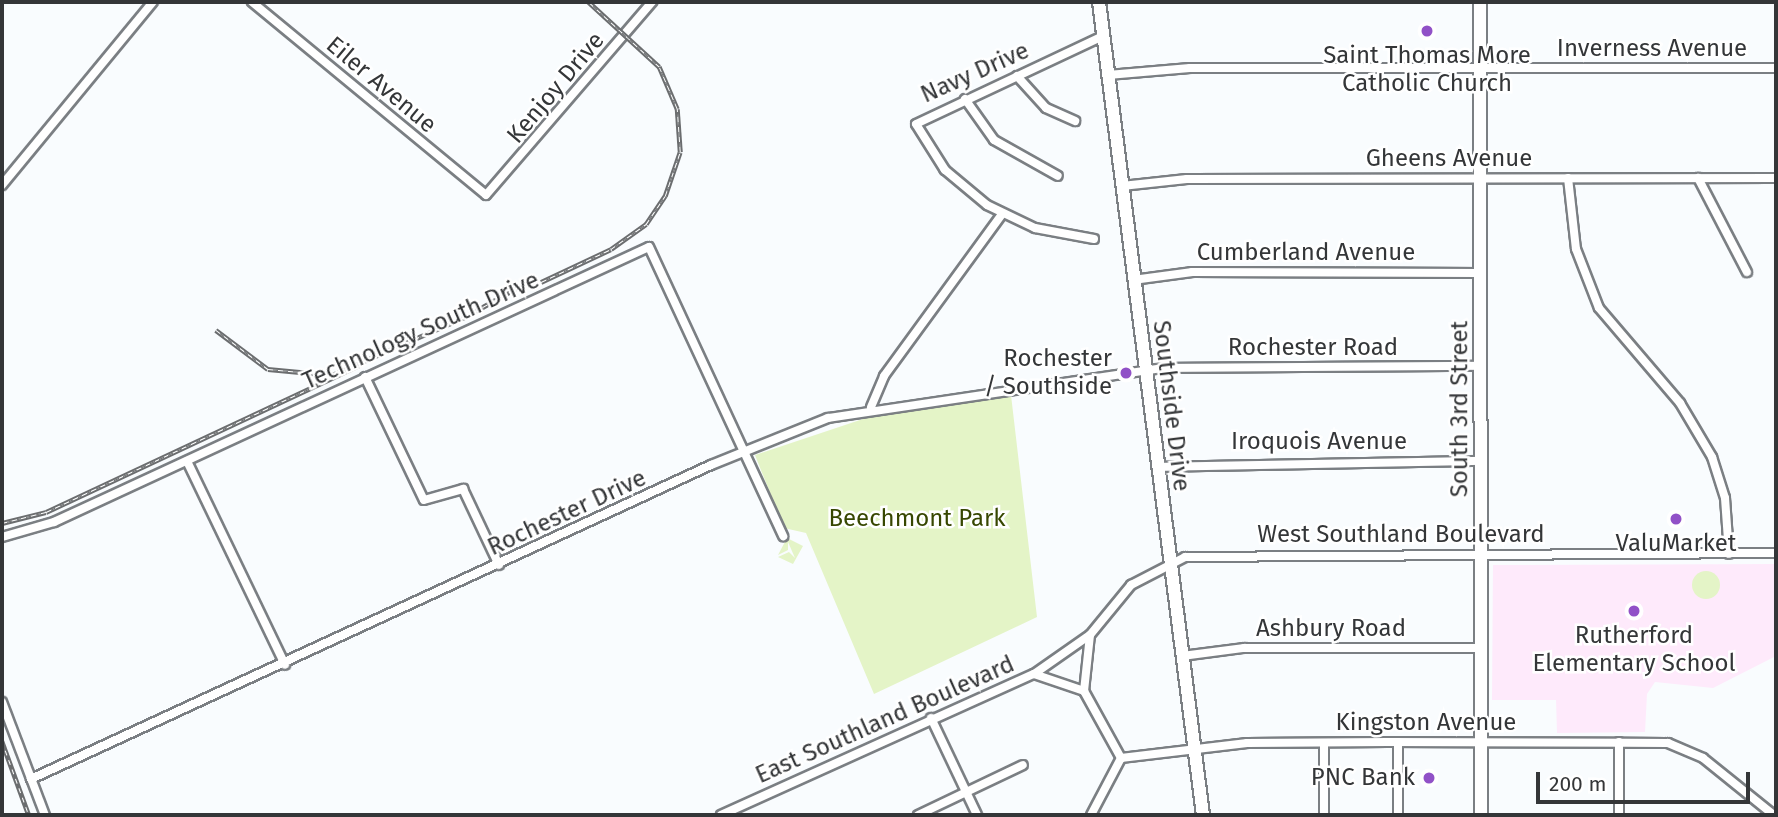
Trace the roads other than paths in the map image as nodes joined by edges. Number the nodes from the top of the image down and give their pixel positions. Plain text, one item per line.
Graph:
1 (153, 2) edge
2 (252, 2) edge
3 (652, 2) edge
4 (1099, 2) edge
5 (1480, 2) edge
6 (1103, 36) junction
7 (1480, 68) junction
8 (1776, 68) edge
9 (1108, 75) junction
10 (1017, 76) junction
11 (965, 99) junction
12 (1075, 121) dead end
13 (1058, 176) dead end
14 (1567, 178) junction
15 (1698, 178) junction
16 (1776, 178) edge
17 (1480, 179) junction
18 (2, 185) edge
19 (1122, 186) junction
20 (486, 195) joint
21 (1003, 214) junction
22 (1094, 239) dead end
23 (1747, 272) dead end
24 (1480, 273) junction
25 (1133, 280) junction
26 (1481, 366) junction
27 (1145, 370) junction
28 (365, 377) junction
29 (871, 407) junction
30 (745, 451) junction
31 (187, 461) junction
32 (1481, 461) junction
33 (1157, 467) junction
34 (783, 536) dead end
35 (2, 537) edge
36 (1776, 553) edge
37 (1481, 554) junction
38 (1728, 554) junction
39 (1171, 562) junction
40 (499, 565) junction
41 (1090, 635) junction
42 (1481, 648) junction
43 (1062, 653) joint
44 (1182, 656) junction
45 (285, 664) junction
46 (1034, 674) junction
47 (1084, 691) junction
48 (2, 702) edge
49 (931, 718) junction
50 (1398, 742) junction
51 (1324, 743) junction
52 (1481, 743) junction
53 (1619, 743) junction
54 (1194, 750) junction
55 (1121, 758) junction
56 (1023, 765) dead end
57 (31, 779) junction
58 (965, 792) junction
59 (741, 806) junction
60 (45, 815) edge
61 (721, 815) edge
62 (746, 815) edge
63 (918, 815) edge
64 (977, 815) edge
65 (1091, 815) edge
66 (1203, 815) edge
67 (1324, 815) edge
68 (1398, 815) edge
69 (1482, 815) edge
70 (1619, 815) edge
71 (1774, 815) edge

1 - 18 street
2 - 20 street, Eiler Avenue
3 - 20 street, Kenjoy Drive
4 - 6 main road, Southside Drive
5 - 7 main road, South 3rd Street
6 - 9 main road, Southside Drive
6 - 10 street, Navy Drive
7 - 8 street, Inverness Avenue
7 - 9 street, Inverness Avenue
7 - 17 main road, South 3rd Street
9 - 19 main road, Southside Drive
10 - 11 street, Navy Drive
10 - 12 street
11 - 13 street
11 - 21 street, Navy Drive
14 - 15 street, Gheens Avenue
14 - 17 street, Gheens Avenue
14 - 38 street
15 - 16 street, Gheens Avenue
15 - 23 street
17 - 19 street, Gheens Avenue
17 - 24 main road, South 3rd Street
19 - 25 main road, Southside Drive
21 - 22 street, Navy Drive
21 - 29 street
24 - 25 street, Cumberland Avenue
24 - 26 main road, South 3rd Street
25 - 27 main road, Southside Drive
26 - 27 street, Rochester Road
26 - 32 main road, South 3rd Street
27 - 29 street, Rochester Drive
27 - 33 main road, Southside Drive
28 - 30 street, Technology South Drive
28 - 31 street, Technology South Drive
28 - 40 street
29 - 30 street, Rochester Drive
30 - 34 street
30 - 40 street, Rochester Drive
31 - 35 street, Technology South Drive
31 - 45 street
32 - 33 street, Iroquois Avenue
32 - 37 main road, South 3rd Street
33 - 39 main road, Southside Drive
36 - 38 street, West Southland Boulevard
37 - 38 street, West Southland Boulevard
37 - 39 street, West Southland Boulevard
37 - 42 main road, South 3rd Street
39 - 41 street, West Southland Boulevard
39 - 44 main road, Southside Drive
40 - 45 street, Rochester Drive
41 - 43 street, West Southland Boulevard
41 - 47 street
42 - 44 street, Ashbury Road
42 - 52 main road, South 3rd Street
43 - 46 street, East Southland Boulevard
44 - 54 main road, Southside Drive
45 - 57 street, Rochester Drive
46 - 47 street
46 - 49 street, East Southland Boulevard
47 - 55 street
48 - 57 street
49 - 58 street
49 - 59 street, East Southland Boulevard
50 - 51 street, Kingston Avenue
50 - 52 street, Kingston Avenue
50 - 68 street
51 - 54 street, Kingston Avenue
51 - 67 street
52 - 53 street, Kingston Avenue
52 - 69 main road, South 3rd Street
53 - 70 street
53 - 71 street, Kingston Avenue
54 - 55 street, Kingston Avenue
54 - 66 main road, Southside Drive
55 - 65 street
56 - 58 street
57 - 60 street
58 - 63 street
58 - 64 street
59 - 61 street, East Southland Boulevard
59 - 62 street

